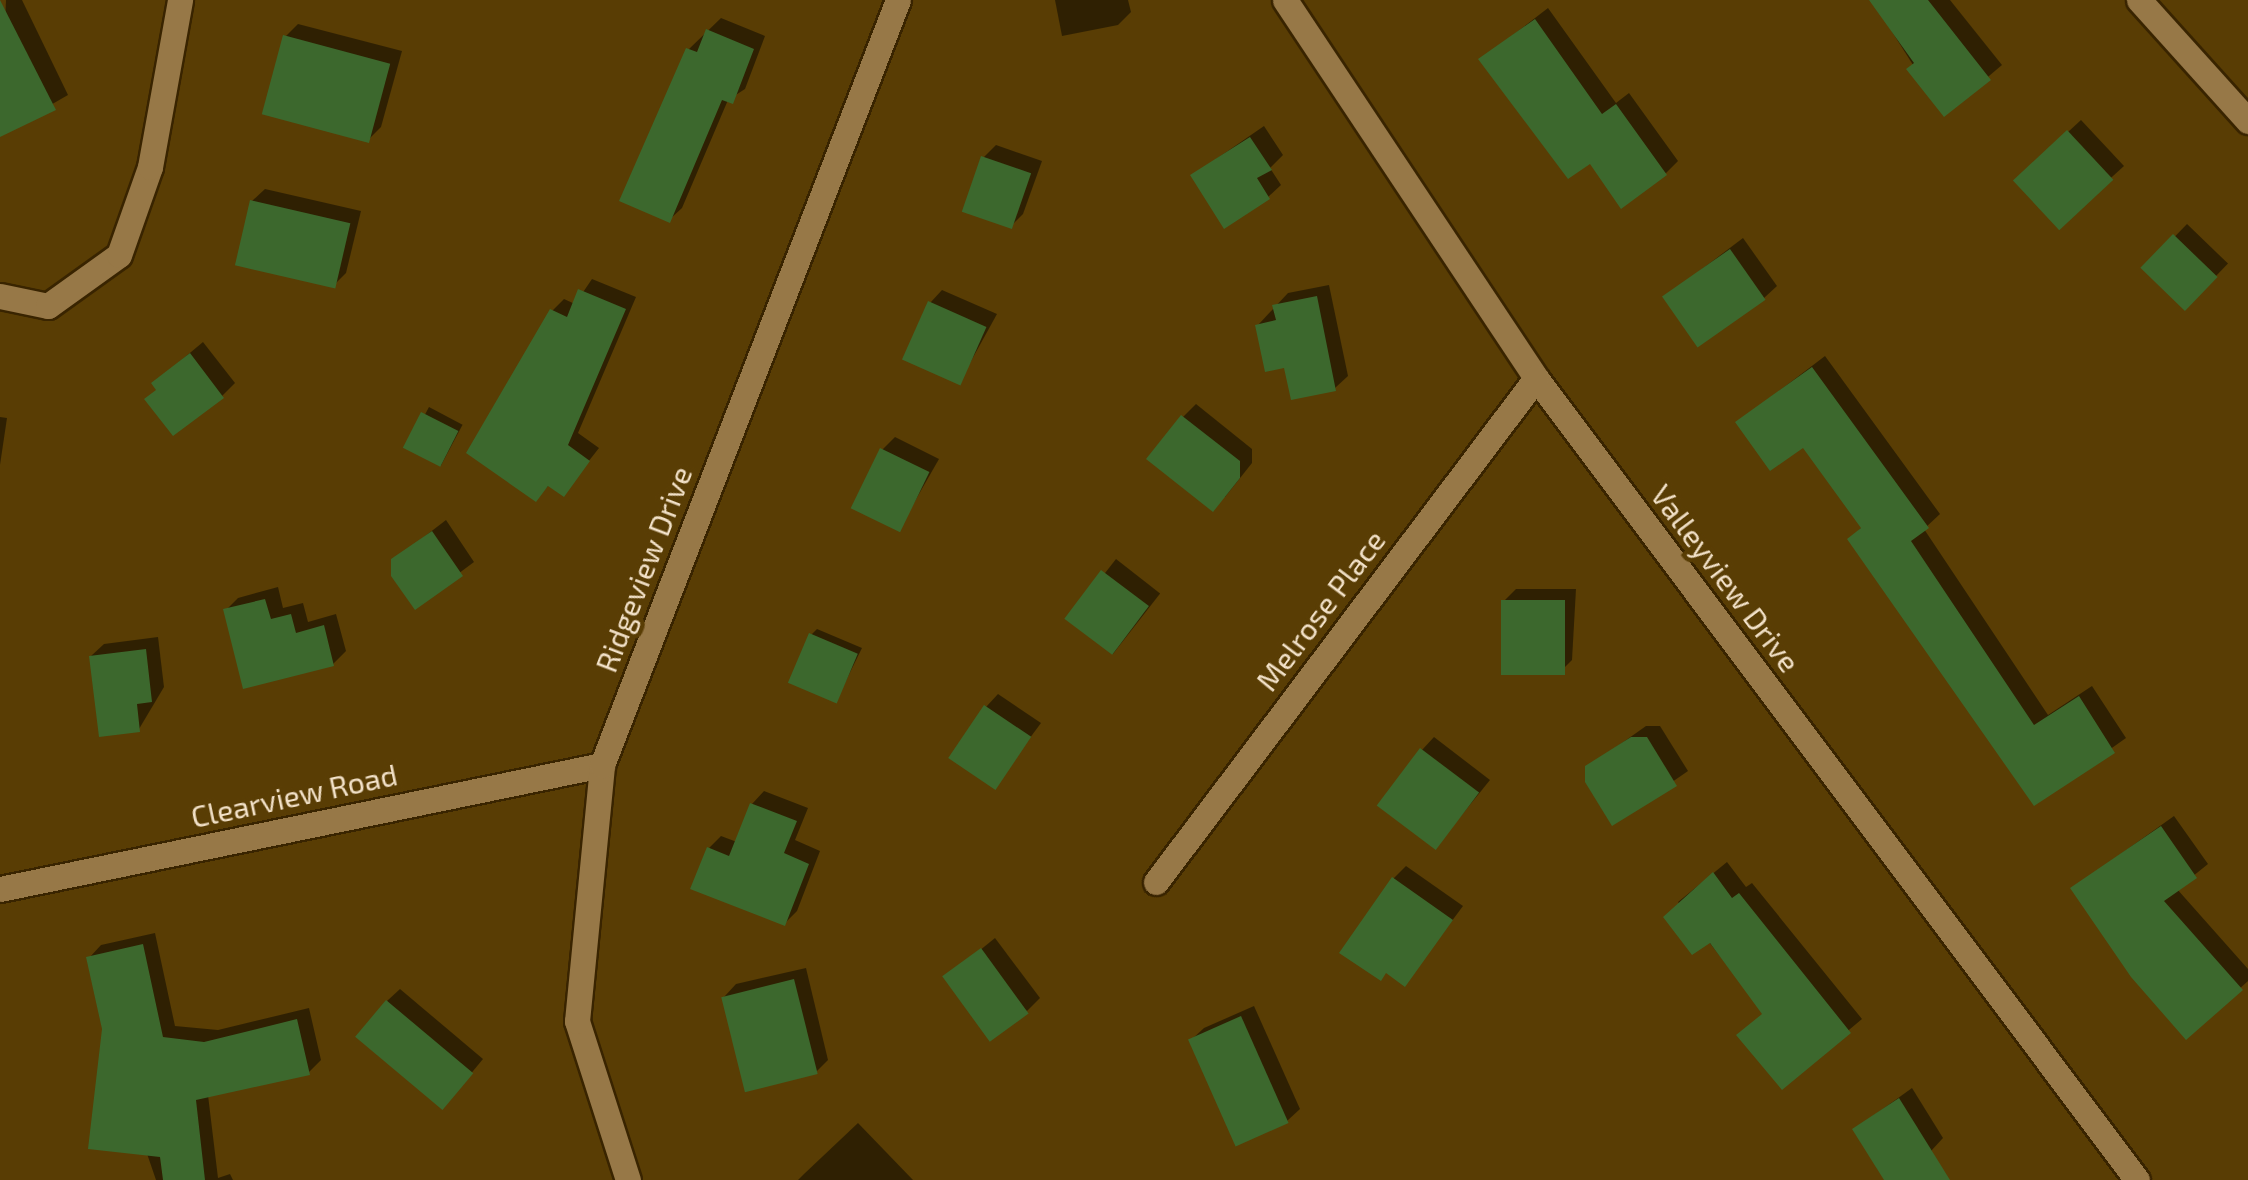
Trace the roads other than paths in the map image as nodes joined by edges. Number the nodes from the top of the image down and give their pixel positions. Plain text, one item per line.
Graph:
1 (180, 0) edge
2 (898, 0) edge
3 (1285, 0) edge
4 (2140, 0) edge
5 (2248, 121) edge
6 (0, 296) edge
7 (1536, 378) junction
8 (602, 765) junction
9 (1156, 882) dead end
10 (0, 889) edge
11 (628, 1180) edge
12 (2137, 1180) edge

1 - 6 street
2 - 8 street, Ridgeview Drive
3 - 7 street, Valleyview Drive
4 - 5 street
7 - 9 street, Melrose Place
7 - 12 street, Valleyview Drive
8 - 10 street, Clearview Road
8 - 11 street, Ridgeview Drive

